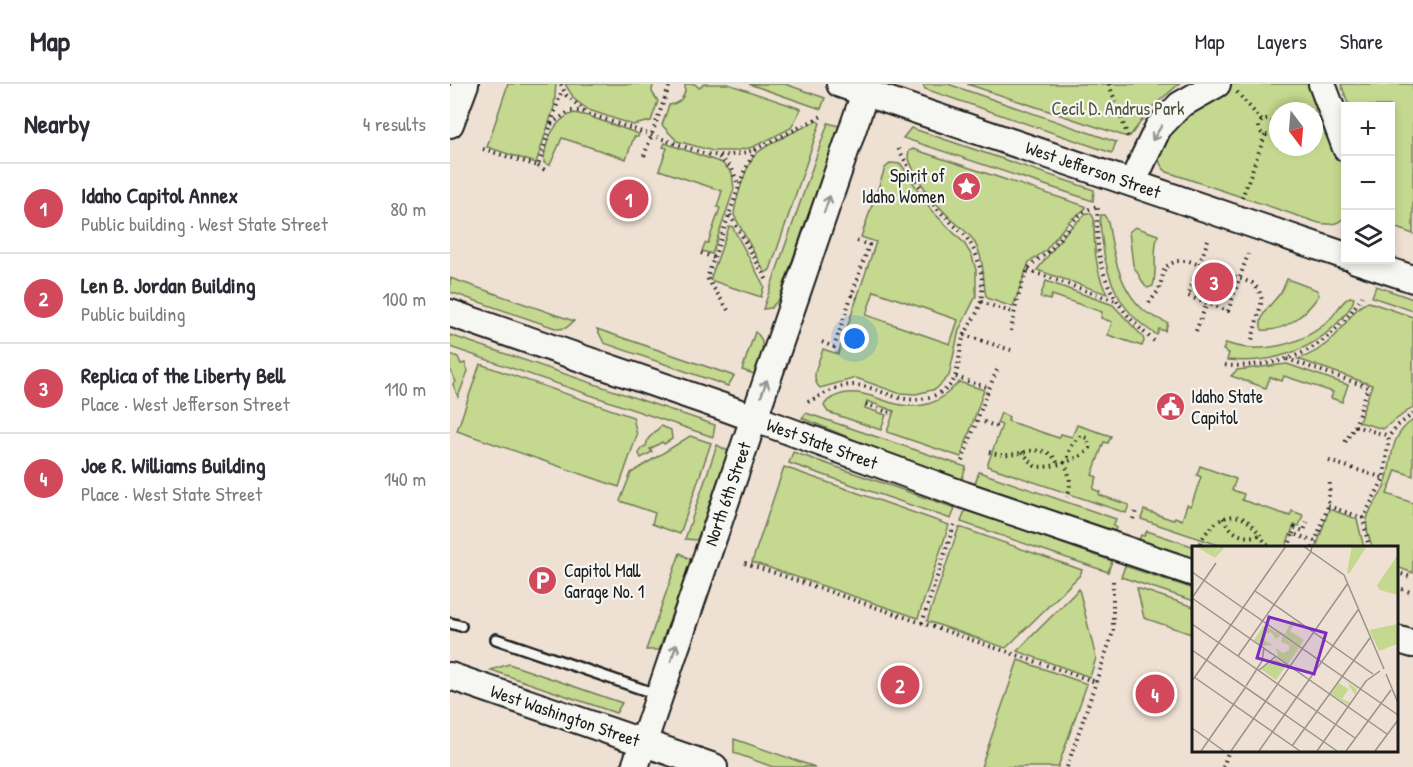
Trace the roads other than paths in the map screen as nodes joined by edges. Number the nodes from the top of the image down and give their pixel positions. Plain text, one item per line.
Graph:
1 (465, 84) edge
2 (840, 84) edge
3 (1218, 84) edge
4 (1322, 84) edge
5 (867, 88) edge
6 (450, 124) edge
7 (1341, 135) edge
8 (1132, 183) junction
9 (1341, 254) edge
10 (1368, 264) edge
11 (1413, 279) edge
12 (450, 313) edge
13 (754, 418) junction
14 (1192, 572) edge
15 (450, 623) edge
16 (461, 626) dead end
17 (496, 639) dead end
18 (1398, 640) edge
19 (1413, 644) edge
20 (450, 676) edge
21 (659, 695) junction
22 (643, 742) junction
23 (635, 767) edge
24 (714, 767) edge

1 - 6 street
2 - 5 street, West Jefferson Street
3 -> 8 street
4 - 7 street
5 - 8 street, West Jefferson Street
13 -> 5 street, North 6th Street
8 - 9 street, West Jefferson Street
10 - 11 street
12 - 13 street, West State Street
13 - 14 street, West State Street
21 -> 13 street, North 6th Street
15 - 16 lane
17 - 21 lane
18 - 19 street
20 - 22 street, West Washington Street
21 - 22 street, North 6th Street
22 - 23 street, North 6th Street
22 - 24 street, West Washington Street

